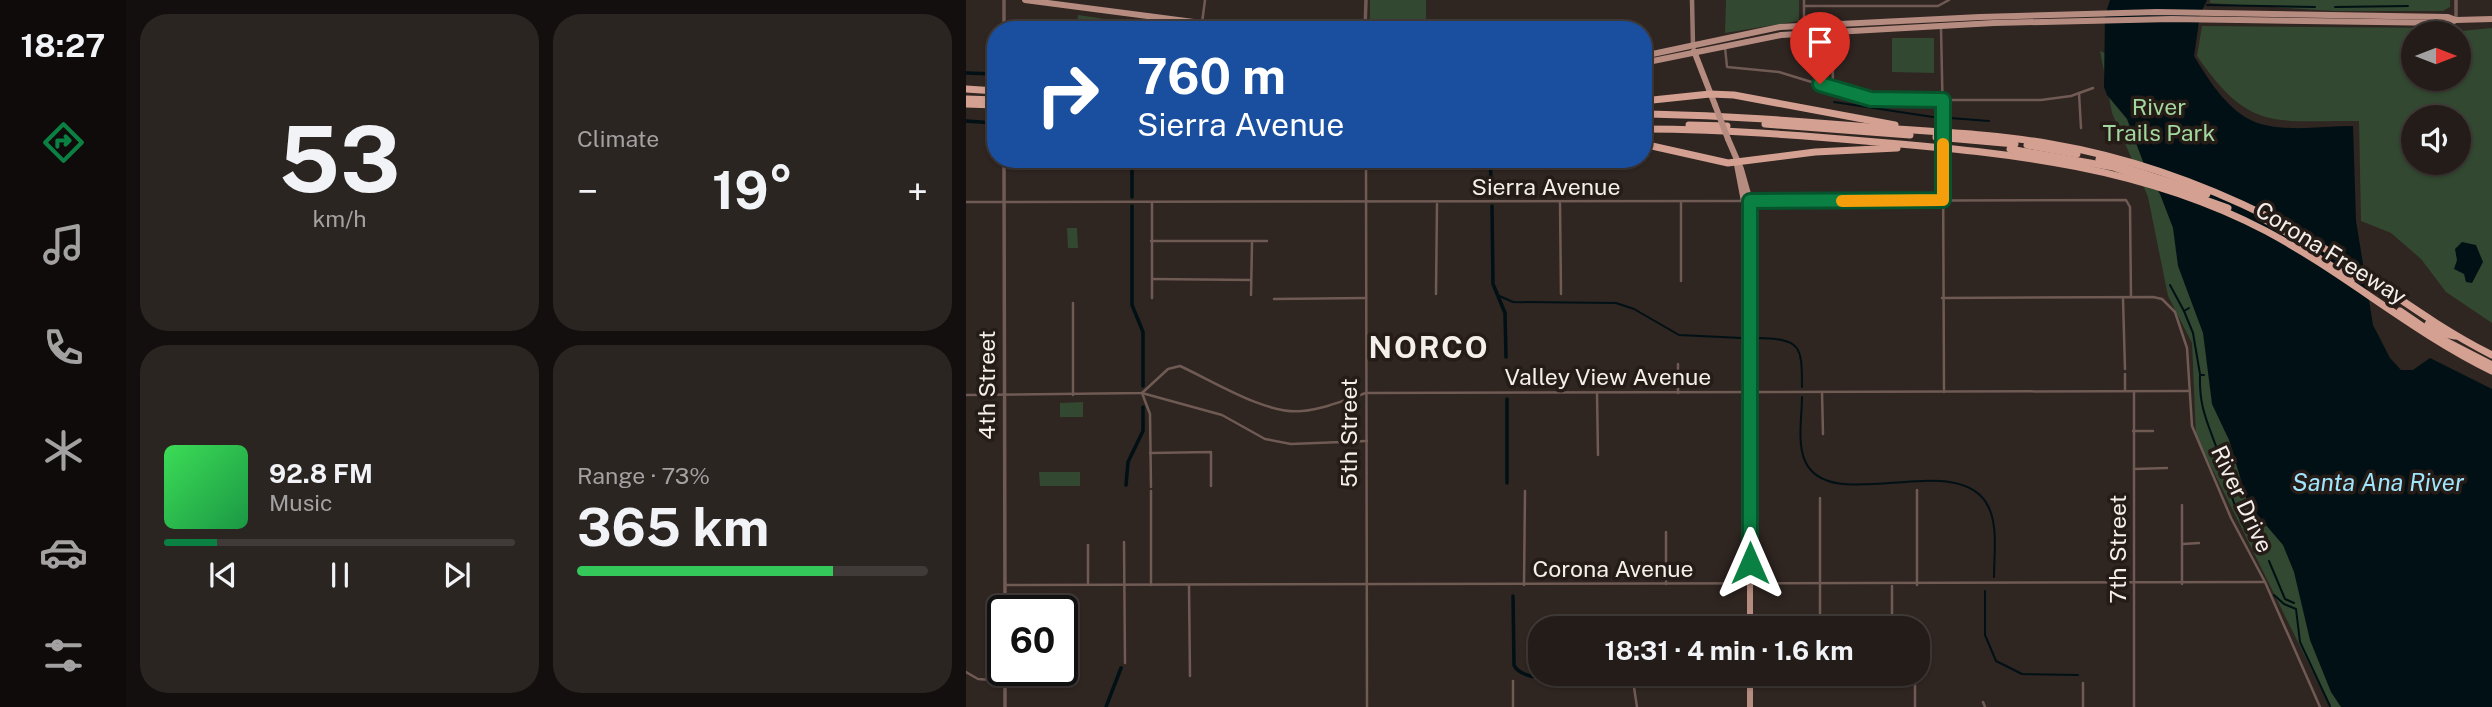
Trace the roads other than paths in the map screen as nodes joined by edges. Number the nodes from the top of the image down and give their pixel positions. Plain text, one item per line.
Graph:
1 (1004, 0) edge
2 (1026, 0) edge
3 (1205, 0) edge
4 (1366, 0) edge
5 (1692, 0) edge
6 (1804, 0) edge
7 (1949, 0) edge
8 (2456, 0) edge
9 (1804, 6) junction
10 (2097, 17) junction
11 (2492, 19) edge
12 (2456, 20) junction
13 (1004, 21) edge
14 (1187, 21) edge
15 (1202, 21) edge
16 (1365, 21) edge
17 (1941, 24) junction
18 (1804, 30) junction
19 (1832, 33) junction
20 (1725, 45) junction
21 (1694, 49) junction
22 (1652, 57) edge
23 (1833, 88) junction
24 (2092, 88) dead end
25 (966, 89) edge
26 (987, 90) edge
27 (1710, 93) junction
28 (2079, 93) junction
29 (966, 99) edge
30 (987, 100) edge
31 (1652, 100) edge
32 (1943, 100) junction
33 (1652, 116) edge
34 (1652, 116) edge
35 (1652, 127) edge
36 (1652, 127) edge
37 (2081, 128) dead end
38 (1934, 132) junction
39 (1652, 146) edge
40 (1933, 146) junction
41 (1737, 163) junction
42 (1004, 168) edge
43 (1366, 168) edge
44 (2131, 170) junction
45 (1943, 200) junction
46 (1748, 201) junction
47 (966, 202) edge
48 (1004, 202) junction
49 (1366, 202) junction
50 (1560, 202) junction
51 (1681, 202) junction
52 (1152, 203) junction
53 (1437, 204) junction
54 (1151, 241) junction
55 (1267, 241) dead end
56 (1252, 242) junction
57 (1152, 279) junction
58 (1251, 280) junction
59 (1681, 281) dead end
60 (1436, 294) dead end
61 (1560, 294) dead end
62 (2379, 294) junction
63 (1251, 295) dead end
64 (2123, 297) junction
65 (2131, 297) junction
66 (1152, 298) dead end
67 (1366, 298) junction
68 (1942, 298) junction
69 (1274, 299) dead end
70 (1073, 303) dead end
71 (2492, 355) edge
72 (1678, 363) dead end
73 (2492, 365) edge
74 (2492, 371) edge
75 (2125, 391) junction
76 (2134, 391) junction
77 (2188, 391) junction
78 (1822, 392) junction
79 (1944, 392) junction
80 (1142, 393) junction
81 (1366, 393) junction
82 (1597, 393) junction
83 (1678, 393) junction
84 (1750, 393) junction
85 (1004, 394) junction
86 (966, 395) edge
87 (1073, 395) junction
88 (2133, 431) junction
89 (2153, 431) dead end
90 (1823, 434) dead end
91 (1367, 441) junction
92 (1150, 453) junction
93 (1598, 455) dead end
94 (2166, 468) dead end
95 (2134, 469) junction
96 (1211, 486) dead end
97 (1917, 490) dead end
98 (1525, 491) dead end
99 (1820, 498) dead end
100 (2182, 505) dead end
101 (1666, 532) dead end
102 (1124, 542) dead end
103 (2199, 543) dead end
104 (2183, 544) junction
105 (1088, 545) dead end
106 (2265, 582) junction
107 (2133, 583) junction
108 (1666, 584) junction
109 (1750, 584) junction
110 (1819, 584) junction
111 (2182, 584) junction
112 (1005, 585) junction
113 (1088, 585) junction
114 (1125, 585) junction
115 (1151, 585) junction
116 (1189, 585) junction
117 (1524, 585) junction
118 (1892, 585) junction
119 (1917, 585) junction
120 (1367, 586) junction
121 (1005, 595) edge
122 (1750, 616) edge
123 (1820, 616) edge
124 (1892, 616) edge
125 (1125, 663) dead end
126 (968, 674) edge
127 (1190, 676) dead end
128 (966, 681) edge
129 (987, 681) edge
130 (1513, 681) dead end
131 (2083, 683) dead end
132 (1005, 686) edge
133 (1634, 686) edge
134 (1750, 686) edge
135 (1915, 686) edge
136 (1983, 702) dead end
137 (1005, 707) edge
138 (1367, 707) edge
139 (1513, 707) edge
140 (1637, 707) edge
141 (1750, 707) edge
142 (1915, 707) edge
143 (1984, 707) edge
144 (2083, 707) edge
145 (2134, 707) edge
146 (2320, 707) edge

1 - 13 street
2 - 14 main road
3 - 15 street
4 - 16 street
5 - 21 main road
6 - 9 street
7 - 9 street
8 - 12 street
9 - 18 street
10 - 12 main road
10 - 12 main road
10 - 17 main road
11 - 12 main road
17 - 18 main road
17 - 19 main road
17 - 32 street
18 - 19 main road
18 - 20 main road
18 - 21 main road
19 - 23 street
20 - 21 main road
20 - 23 street
21 - 22 main road
21 - 27 main road
23 - 32 street
24 - 28 street
25 - 26 highway
27 - 31 highway
27 - 38 highway
27 - 41 main road, bridge
28 - 32 street
28 - 37 street
29 - 30 highway
32 - 45 street, bridge
33 - 38 highway, Corona Freeway
34 - 44 highway
35 - 44 highway
36 - 40 highway, Corona Freeway
38 - 44 highway, Corona Freeway
39 - 41 highway
40 - 41 highway
40 - 44 highway, Corona Freeway
41 - 46 main road
42 - 48 street, 4th Street
43 - 49 street, 5th Street
44 - 62 highway, Corona Freeway
44 - 62 highway, Corona Freeway
45 - 46 street, Sierra Avenue
45 - 65 street, Sierra Avenue
45 - 68 street
46 - 51 street, Sierra Avenue
46 - 84 main road
47 - 48 street, Sierra Avenue
48 - 52 street, Sierra Avenue
48 - 85 street, 4th Street
49 - 52 street, Sierra Avenue
49 - 53 street, Sierra Avenue
49 - 67 street, 5th Street
50 - 51 street, Sierra Avenue
50 - 53 street, Sierra Avenue
50 - 61 street
51 - 59 street
52 - 54 street
53 - 60 street
54 - 56 street
54 - 57 street
55 - 56 street
56 - 58 street
57 - 58 street
57 - 66 street
58 - 63 street
62 - 71 highway, Corona Freeway
62 - 73 highway
62 - 74 highway, Corona Freeway
64 - 65 street
64 - 68 street
64 - 75 street
65 - 77 street, River Drive
67 - 69 street
67 - 81 street, 5th Street
68 - 79 street
70 - 87 street
72 - 83 street
75 - 76 street, Valley View Avenue
75 - 79 street, Valley View Avenue
76 - 77 street, Valley View Avenue
76 - 88 street, 7th Street
77 - 106 street, River Drive
78 - 79 street, Valley View Avenue
78 - 84 street, Valley View Avenue
78 - 90 street
80 - 81 street, Valley View Avenue
80 - 87 street
80 - 91 street
80 - 92 street
81 - 82 street, Valley View Avenue
81 - 91 street, 5th Street
82 - 83 street, Valley View Avenue
82 - 93 street
83 - 84 street, Valley View Avenue
84 - 109 main road
85 - 86 street
85 - 87 street
85 - 112 street, 4th Street
88 - 89 street
88 - 95 street, 7th Street
91 - 120 street, 5th Street
92 - 96 street
92 - 115 street
94 - 95 street
95 - 107 street, 7th Street
97 - 119 street
98 - 117 street
99 - 110 street
100 - 104 street
101 - 108 street
102 - 114 street
103 - 104 street
104 - 111 street
105 - 113 street
106 - 111 street, Corona Avenue
106 - 146 street, River Drive
107 - 111 street, Corona Avenue
107 - 119 street, Corona Avenue
107 - 145 street, 7th Street
108 - 109 street, Corona Avenue
108 - 117 street, Corona Avenue
109 - 110 street, Corona Avenue
109 - 122 main road
110 - 118 street, Corona Avenue
110 - 123 street
112 - 113 street, Corona Avenue
112 - 121 street, 4th Street
113 - 114 street, Corona Avenue
114 - 115 street, Corona Avenue
114 - 125 street
115 - 116 street, Corona Avenue
116 - 120 street, Corona Avenue
116 - 127 street
117 - 120 street, Corona Avenue
118 - 119 street, Corona Avenue
118 - 124 street
120 - 138 street, 5th Street
126 - 128 street
126 - 129 street
130 - 139 street
131 - 144 street
132 - 137 street
133 - 140 street
134 - 141 main road
135 - 142 street
136 - 143 street

